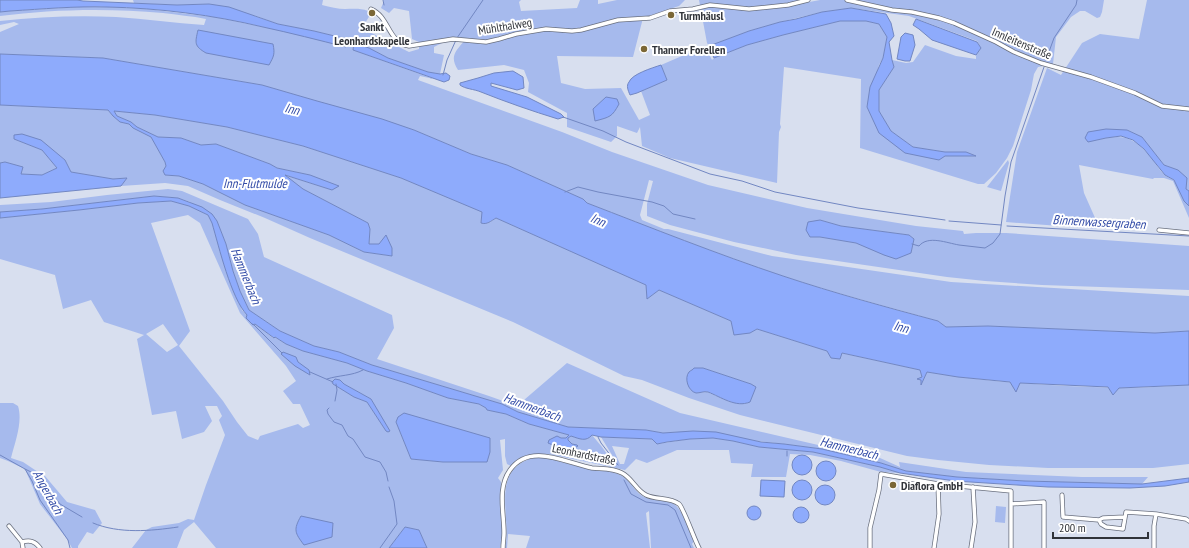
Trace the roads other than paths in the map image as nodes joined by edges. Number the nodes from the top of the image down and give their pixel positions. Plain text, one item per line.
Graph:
1 (808, 0) edge
2 (847, 0) edge
3 (371, 10) dead end
4 (1189, 109) edge
5 (1159, 230) dead end
6 (1189, 233) edge
7 (938, 484) junction
8 (973, 487) junction
9 (1062, 495) dead end
10 (1011, 504) junction
11 (1156, 514) junction
12 (1189, 515) edge
13 (1125, 518) junction
14 (1099, 520) junction
15 (1187, 520) edge
16 (9, 526) dead end
17 (22, 542) junction
18 (23, 548) edge
19 (40, 548) edge
20 (503, 548) edge
21 (699, 548) edge
22 (870, 548) edge
23 (934, 548) edge
24 (971, 548) edge
25 (1011, 548) edge
26 (1044, 548) edge
27 (1154, 548) edge

1 - 3 street, Mühlthalweg
2 - 4 street, Innleitenstraße
5 - 6 street
7 - 8 street
7 - 22 street
7 - 23 street
8 - 10 street
8 - 24 street
9 - 14 street
10 - 25 street
10 - 26 street
11 - 13 street
11 - 15 street
11 - 27 street
12 - 15 street
13 - 14 street
13 - 14 street
16 - 17 street
17 - 18 street
17 - 19 street
20 - 21 street, Leonhardstraße

